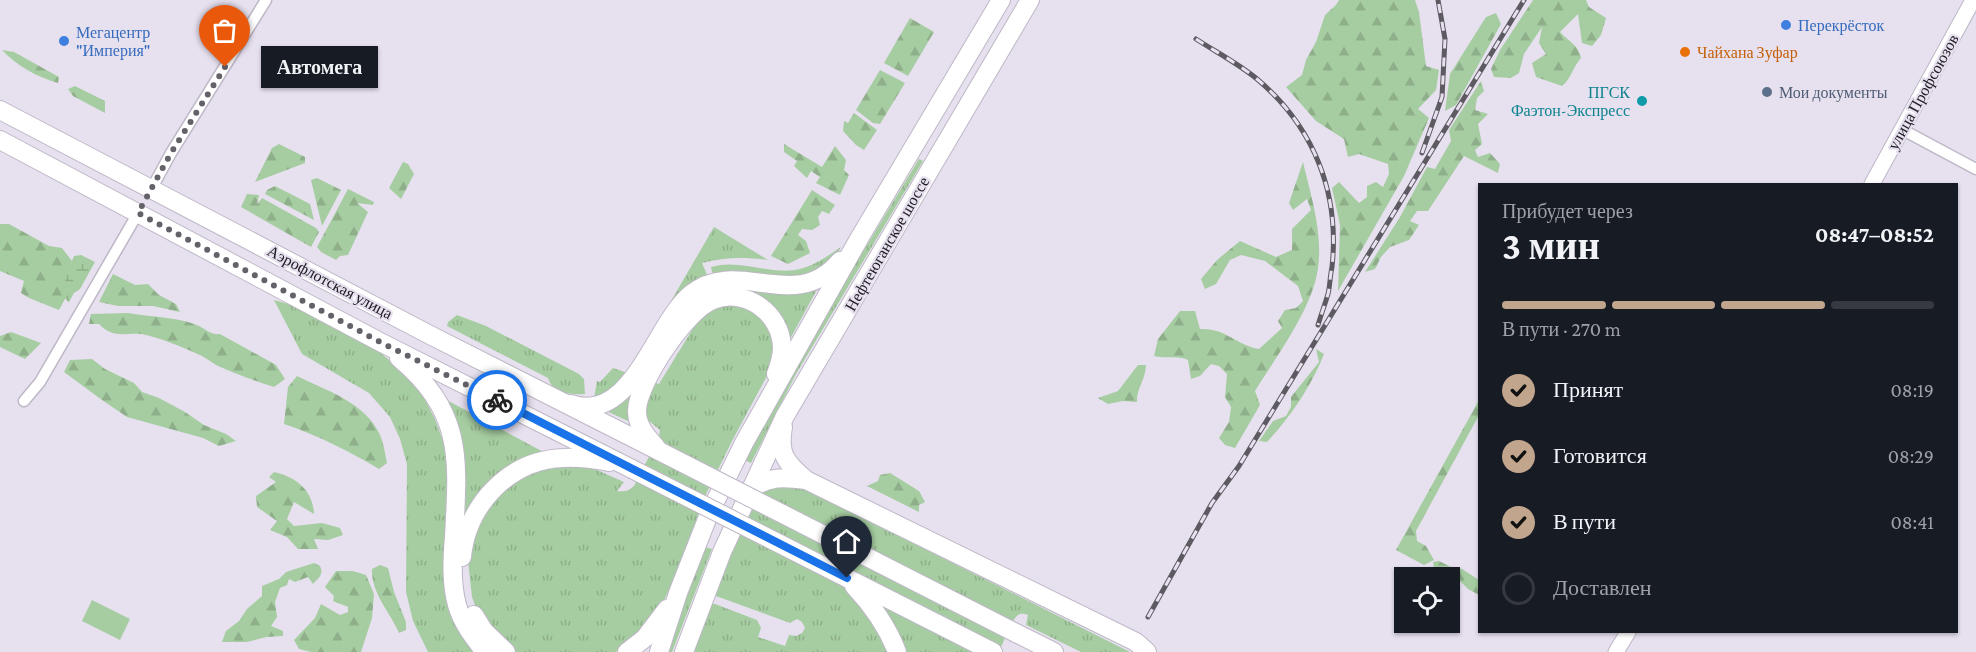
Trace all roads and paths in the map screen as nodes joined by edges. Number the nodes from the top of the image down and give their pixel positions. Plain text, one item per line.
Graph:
1 (266, 0) edge
2 (1000, 0) edge
3 (1030, 0) edge
4 (1973, 0) edge
5 (0, 110) edge
6 (1903, 130) junction
7 (0, 140) edge
8 (1976, 169) edge
9 (1873, 183) edge
10 (152, 188) junction
11 (138, 213) junction
12 (860, 237) junction
13 (382, 343) junction
14 (550, 396) junction
15 (24, 401) dead end
16 (764, 406) junction
17 (785, 416) junction
18 (651, 444) junction
19 (632, 469) junction
20 (806, 480) junction
21 (749, 490) junction
22 (847, 578) junction
23 (678, 593) junction
24 (1112, 632) junction
25 (1627, 633) edge
26 (485, 652) edge
27 (506, 652) edge
28 (627, 652) edge
29 (659, 652) edge
30 (686, 652) edge
31 (897, 652) edge
32 (993, 652) edge
33 (1054, 652) edge
34 (1136, 652) edge
35 (1148, 652) edge
36 (1616, 652) edge

1 - 10 street
2 - 12 main road, Нефтеюганское шоссе
3 - 17 main road, Нефтеюганское шоссе
4 - 6 main road, улица Профсоюзов
5 - 10 main road, Аэрофлотская улица
6 - 8 street
6 - 9 main road, улица Профсоюзов
7 - 11 main road, Аэрофлотская улица
10 - 11 main road
10 - 14 main road, Аэрофлотская улица
11 - 13 main road, Аэрофлотская улица
11 - 15 street
12 - 14 main road
12 - 16 main road, Нефтеюганское шоссе
13 - 19 main road, Аэрофлотская улица
13 - 26 main road
14 - 18 main road, Аэрофлотская улица
16 - 18 main road
16 - 23 main road
17 - 20 main road
17 - 21 main road, Нефтеюганское шоссе
18 - 33 main road, Аэрофлотская улица, bridge
19 - 22 main road, bridge
19 - 27 main road
20 - 21 main road
20 - 24 main road
21 - 30 main road, Нефтеюганское шоссе
22 - 31 main road
22 - 32 main road
23 - 28 main road
23 - 29 main road
24 - 34 main road
24 - 35 main road
25 - 36 main road

